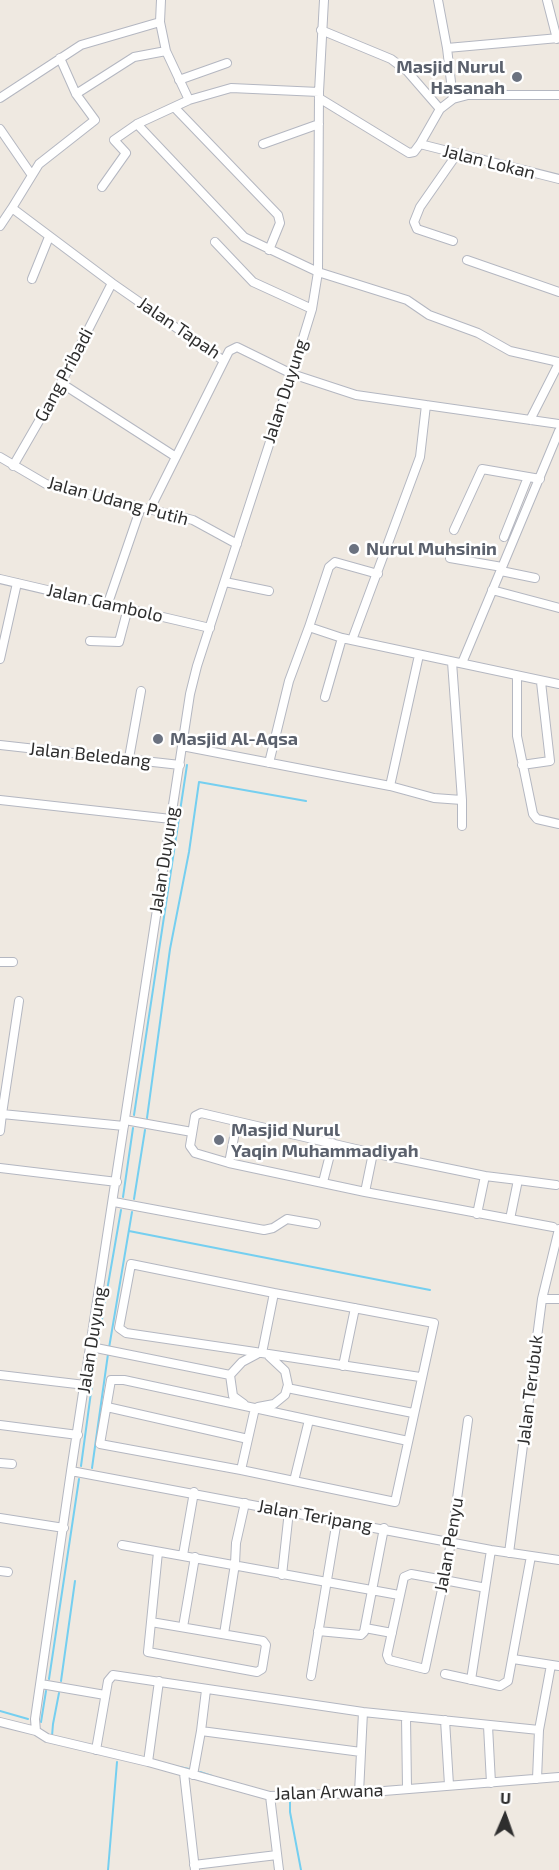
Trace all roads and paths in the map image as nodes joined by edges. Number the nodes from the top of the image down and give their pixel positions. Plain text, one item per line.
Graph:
1 (161, 0) edge
2 (324, 0) edge
3 (438, 0) edge
4 (547, 0) edge
5 (160, 22) junction
6 (321, 30) junction
7 (558, 39) edge
8 (447, 48) junction
9 (166, 51) junction
10 (60, 58) junction
11 (227, 63) dead end
12 (179, 80) junction
13 (76, 94) junction
14 (319, 95) junction
15 (559, 95) edge
16 (0, 99) edge
17 (453, 99) junction
18 (189, 100) junction
19 (175, 108) junction
20 (440, 109) junction
21 (137, 124) junction
22 (319, 124) junction
23 (0, 129) edge
24 (4, 143) edge
25 (263, 144) dead end
26 (420, 144) junction
27 (458, 154) junction
28 (31, 174) junction
29 (559, 179) edge
30 (102, 187) dead end
31 (12, 208) junction
32 (0, 226) edge
33 (49, 237) junction
34 (453, 241) dead end
35 (215, 242) dead end
36 (269, 250) junction
37 (467, 260) dead end
38 (318, 272) junction
39 (32, 279) dead end
40 (111, 283) junction
41 (559, 292) edge
42 (312, 309) junction
43 (224, 361) junction
44 (559, 363) edge
45 (292, 374) junction
46 (62, 383) junction
47 (426, 405) junction
48 (530, 420) junction
49 (559, 424) edge
50 (559, 431) edge
51 (0, 457) edge
52 (176, 457) junction
53 (14, 466) junction
54 (528, 477) junction
55 (540, 479) junction
56 (141, 507) junction
57 (150, 509) junction
58 (515, 512) junction
59 (524, 515) junction
60 (454, 530) dead end
61 (504, 537) dead end
62 (237, 544) junction
63 (450, 558) dead end
64 (502, 569) junction
65 (378, 574) junction
66 (536, 578) dead end
67 (0, 579) edge
68 (225, 582) junction
69 (17, 583) junction
70 (492, 590) junction
71 (269, 591) dead end
72 (108, 603) junction
73 (128, 608) junction
74 (559, 608) edge
75 (309, 627) junction
76 (210, 628) junction
77 (342, 638) junction
78 (352, 640) junction
79 (90, 641) dead end
80 (419, 655) junction
81 (0, 659) edge
82 (452, 662) junction
83 (462, 663) junction
84 (517, 677) junction
85 (541, 682) junction
86 (559, 684) edge
87 (141, 691) dead end
88 (325, 697) dead end
89 (0, 745) edge
90 (182, 746) junction
91 (129, 758) junction
92 (269, 763) junction
93 (180, 765) junction
94 (522, 765) junction
95 (390, 786) junction
96 (0, 800) edge
97 (462, 800) junction
98 (171, 819) junction
99 (559, 824) edge
100 (462, 826) dead end
101 (0, 962) edge
102 (13, 962) dead end
103 (19, 1001) dead end
104 (2, 1114) junction
105 (237, 1122) junction
106 (125, 1123) junction
107 (0, 1131) edge
108 (192, 1132) junction
109 (333, 1143) junction
110 (374, 1153) junction
111 (229, 1163) junction
112 (0, 1168) edge
113 (485, 1176) junction
114 (518, 1180) junction
115 (117, 1182) junction
116 (323, 1182) junction
117 (556, 1185) dead end
118 (365, 1192) junction
119 (114, 1202) junction
120 (477, 1214) junction
121 (510, 1220) junction
122 (316, 1224) dead end
123 (557, 1230) edge
124 (274, 1293) junction
125 (542, 1299) junction
126 (559, 1299) edge
127 (355, 1308) junction
128 (101, 1349) junction
129 (262, 1353) junction
130 (343, 1366) junction
131 (0, 1375) edge
132 (230, 1375) junction
133 (420, 1377) junction
134 (85, 1385) junction
135 (287, 1388) junction
136 (107, 1407) junction
137 (255, 1408) junction
138 (413, 1413) junction
139 (309, 1420) junction
140 (468, 1420) dead end
141 (0, 1425) edge
142 (78, 1435) junction
143 (248, 1439) junction
144 (408, 1441) junction
145 (0, 1463) edge
146 (12, 1464) dead end
147 (241, 1470) junction
148 (71, 1471) junction
149 (294, 1480) junction
150 (194, 1492) junction
151 (245, 1503) junction
152 (289, 1511) junction
153 (0, 1518) edge
154 (337, 1520) junction
155 (64, 1528) junction
156 (384, 1528) junction
157 (451, 1542) junction
158 (122, 1545) dead end
159 (491, 1550) junction
160 (158, 1552) junction
161 (509, 1553) junction
162 (183, 1555) junction
163 (531, 1556) junction
164 (195, 1557) junction
165 (559, 1560) edge
166 (235, 1564) junction
167 (282, 1575) junction
168 (444, 1580) junction
169 (326, 1583) junction
170 (481, 1587) dead end
171 (372, 1591) junction
172 (399, 1595) junction
173 (151, 1622) junction
174 (183, 1627) junction
175 (365, 1628) junction
176 (318, 1631) junction
177 (392, 1633) junction
178 (224, 1634) junction
179 (513, 1659) junction
180 (555, 1665) edge
181 (445, 1674) dead end
182 (311, 1676) dead end
183 (471, 1680) junction
184 (159, 1681) junction
185 (40, 1684) junction
186 (206, 1690) junction
187 (105, 1695) junction
188 (363, 1712) junction
189 (406, 1717) junction
190 (445, 1720) junction
191 (0, 1722) edge
192 (488, 1725) junction
193 (539, 1730) junction
194 (36, 1731) junction
195 (201, 1731) junction
196 (96, 1750) junction
197 (361, 1752) junction
198 (148, 1762) junction
199 (189, 1774) junction
200 (559, 1778) edge
201 (537, 1779) junction
202 (491, 1783) junction
203 (449, 1785) junction
204 (407, 1788) junction
205 (359, 1793) junction
206 (270, 1796) junction
207 (277, 1856) junction
208 (194, 1868) edge
209 (279, 1870) edge

1 - 5 street
2 - 6 street, Jalan Duyung
3 - 8 street
4 - 7 street
5 - 9 street
5 - 10 street
6 - 14 street, Jalan Duyung
6 - 20 street
7 - 8 street
8 - 17 street
9 - 12 street
9 - 13 street
10 - 13 street
10 - 16 street
11 - 12 street
12 - 18 street
13 - 28 street
14 - 18 street
14 - 22 street, Jalan Duyung
14 - 26 street, Jalan Lokan
15 - 17 street
17 - 20 street
18 - 19 street
19 - 21 street
19 - 36 street
20 - 26 street
21 - 30 street
21 - 36 street
22 - 25 street
22 - 38 street, Jalan Duyung
23 - 24 street
24 - 28 street
26 - 27 street, Jalan Lokan
27 - 29 street, Jalan Lokan
27 - 34 street
28 - 31 street
31 - 32 street
31 - 33 street, Jalan Tapah
33 - 39 street
33 - 40 street, Jalan Tapah
35 - 42 street
36 - 38 street
37 - 41 street
38 - 42 street, Jalan Duyung
38 - 44 street
40 - 43 street, Jalan Tapah
40 - 46 street, Gang Pribadi
42 - 45 street, Jalan Duyung
43 - 45 street, Jalan Tapah
43 - 52 street
44 - 48 street
45 - 47 street, Jalan Tapah
45 - 62 street, Jalan Duyung
46 - 52 street
46 - 53 street, Gang Pribadi
47 - 48 street, Jalan Tapah
47 - 65 street
48 - 49 street, Jalan Tapah
50 - 55 street
51 - 53 street, Jalan Udang Putih
52 - 57 street
53 - 56 street, Jalan Udang Putih
54 - 55 street
54 - 58 street
54 - 60 street
55 - 59 street
56 - 57 street, Jalan Udang Putih
56 - 72 street
57 - 62 street, Jalan Udang Putih
58 - 59 street
58 - 61 street
59 - 64 street
62 - 68 street, Jalan Duyung
63 - 64 street
64 - 66 street
64 - 70 street
65 - 75 street
65 - 78 street
67 - 69 street, Jalan Gambolo
68 - 71 street
68 - 76 street, Jalan Duyung
69 - 72 street, Jalan Gambolo
69 - 81 street
70 - 74 street
70 - 83 street
72 - 73 street, Jalan Gambolo
73 - 76 street, Jalan Gambolo
73 - 79 street
75 - 77 street
75 - 92 street
76 - 90 street, Jalan Duyung
77 - 78 street
77 - 88 street
78 - 80 street
80 - 82 street
80 - 95 street
82 - 83 street
82 - 97 street
83 - 84 street
84 - 85 street
84 - 94 street
85 - 86 street
85 - 94 street
87 - 91 street
89 - 91 street, Jalan Beledang
90 - 92 street
90 - 93 street, Jalan Duyung
91 - 93 street, Jalan Beledang
92 - 95 street
93 - 98 street, Jalan Duyung
94 - 99 street
95 - 97 street
96 - 98 street
97 - 100 street
98 - 106 street, Jalan Duyung
101 - 102 street
103 - 104 street
104 - 106 street
104 - 107 street
105 - 108 street
105 - 109 street
105 - 111 street
106 - 108 street
106 - 115 street, Jalan Duyung
108 - 111 street
109 - 110 street
109 - 116 street
110 - 113 street
110 - 118 street
111 - 116 street
112 - 115 street
113 - 114 street
113 - 120 street
114 - 117 street
114 - 121 street
115 - 119 street, Jalan Duyung
116 - 118 street
118 - 120 street
119 - 122 street
119 - 128 street, Jalan Duyung
120 - 121 street
121 - 123 street
123 - 125 street, Jalan Terubuk
124 - 127 street
124 - 129 street
124 - 129 street
125 - 126 street
125 - 161 street, Jalan Terubuk
127 - 130 street
127 - 133 street
128 - 132 street
128 - 134 street, Jalan Duyung
129 - 130 street
129 - 132 street
129 - 135 street
130 - 133 street
131 - 134 street
132 - 137 street
133 - 138 street
134 - 142 street, Jalan Duyung
135 - 137 street
135 - 138 street
136 - 137 street
136 - 143 street
136 - 147 street
137 - 139 street
137 - 143 street
138 - 144 street
139 - 144 street
139 - 149 street
140 - 157 street, Jalan Penyu
141 - 142 street
142 - 148 street, Jalan Duyung
143 - 147 street
144 - 149 street
145 - 146 street
147 - 149 street
148 - 150 street, Jalan Teripang
148 - 155 street, Jalan Duyung
150 - 151 street, Jalan Teripang
150 - 162 street
151 - 152 street, Jalan Teripang
151 - 166 street
152 - 154 street, Jalan Teripang
152 - 167 street
153 - 155 street
154 - 156 street, Jalan Teripang
154 - 169 street
155 - 185 street, Jalan Duyung
156 - 157 street, Jalan Teripang
156 - 171 street
157 - 159 street, Jalan Teripang
157 - 168 street, Jalan Penyu
158 - 160 street
159 - 161 street, Jalan Teripang
159 - 183 street
160 - 162 street
160 - 173 street
161 - 163 street, Jalan Teripang
162 - 164 street
163 - 165 street, Jalan Teripang
163 - 179 street
164 - 166 street
164 - 174 street
166 - 167 street
166 - 178 street
167 - 169 street
168 - 170 street
168 - 172 street
168 - 177 street, Jalan Penyu
169 - 171 street
169 - 176 street
171 - 172 street
171 - 175 street
172 - 177 street
173 - 174 street
173 - 178 street
174 - 178 street
175 - 176 street
175 - 177 street
176 - 182 street
179 - 180 street
179 - 183 street
180 - 193 street
181 - 183 street
184 - 186 street
184 - 187 street
184 - 198 street
185 - 187 street
185 - 194 street, Jalan Duyung
186 - 188 street
186 - 195 street
187 - 196 street
188 - 189 street
188 - 197 street
189 - 190 street
189 - 204 street
190 - 192 street
190 - 203 street
191 - 194 street, Jalan Arwana
192 - 193 street
192 - 202 street
193 - 201 street
194 - 196 street, Jalan Arwana
195 - 197 street
195 - 199 street
196 - 198 street, Jalan Arwana
197 - 205 street
198 - 199 street, Jalan Arwana
199 - 206 street, Jalan Arwana
199 - 208 street
200 - 201 street, Jalan Arwana
201 - 202 street, Jalan Arwana
202 - 203 street, Jalan Arwana
203 - 204 street, Jalan Arwana
204 - 205 street, Jalan Arwana
205 - 206 street, Jalan Arwana
206 - 207 street
207 - 208 street
207 - 209 street

